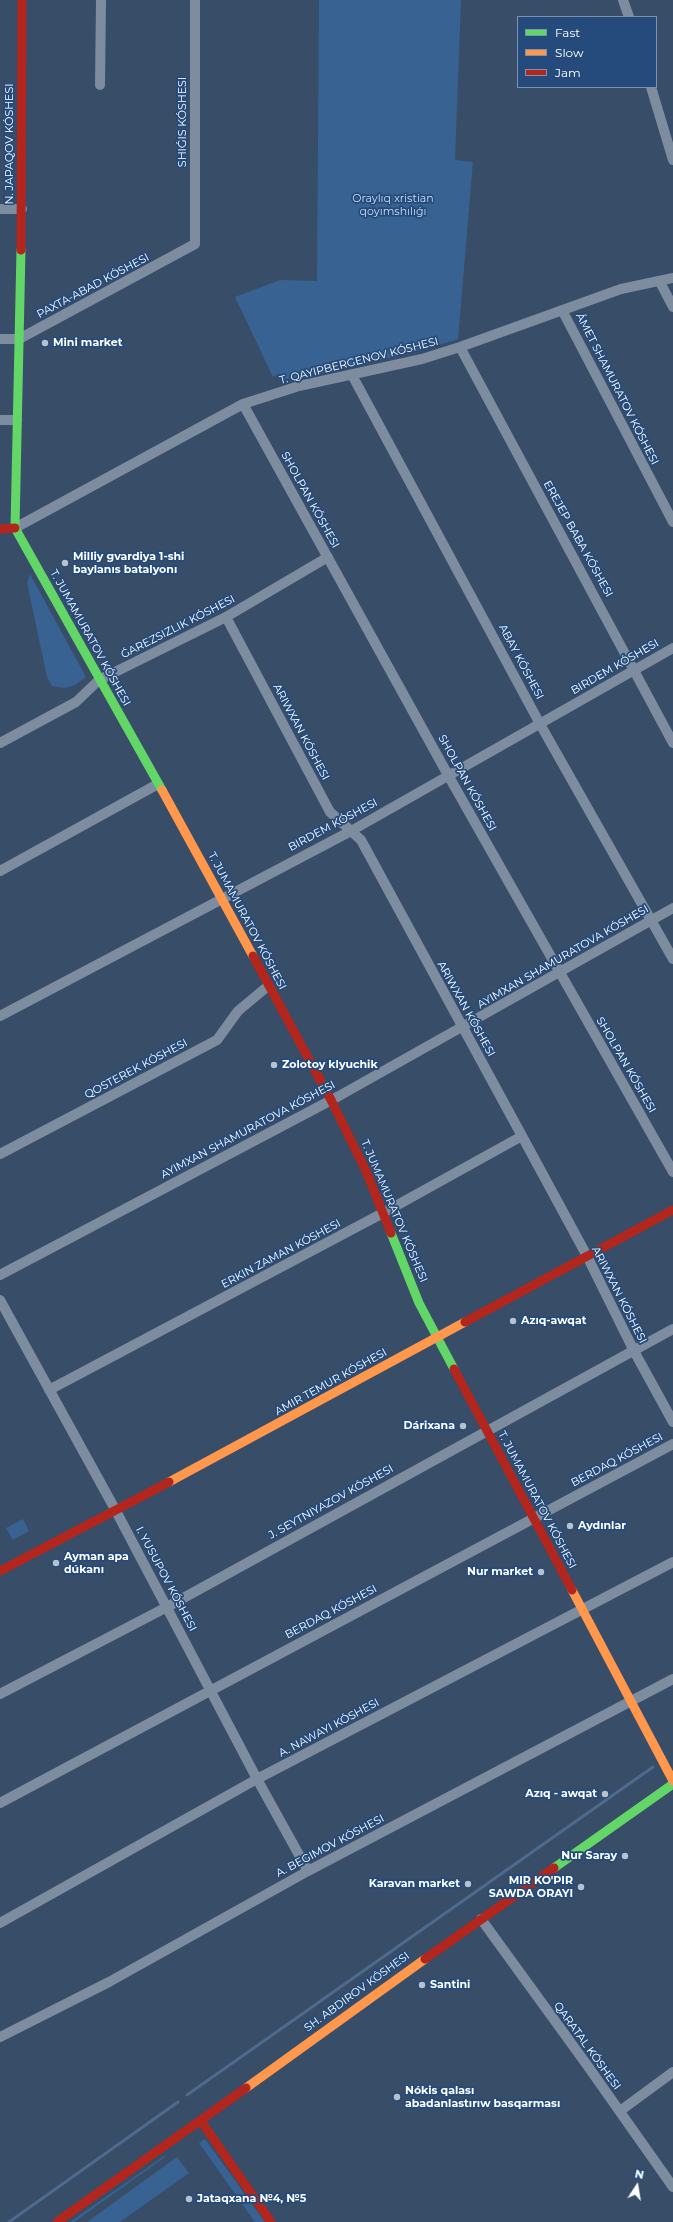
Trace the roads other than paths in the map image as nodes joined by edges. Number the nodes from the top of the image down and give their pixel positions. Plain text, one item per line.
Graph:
1 (22, 0) edge
2 (101, 0) edge
3 (195, 0) edge
4 (623, 0) edge
5 (629, 16) edge
6 (100, 85) dead end
7 (651, 88) edge
8 (673, 160) edge
9 (0, 209) edge
10 (22, 209) junction
11 (673, 278) edge
12 (660, 282) junction
13 (673, 307) edge
14 (562, 310) junction
15 (0, 339) edge
16 (19, 339) junction
17 (460, 348) junction
18 (352, 375) junction
19 (244, 404) junction
20 (0, 420) edge
21 (17, 420) junction
22 (673, 522) edge
23 (16, 528) junction
24 (0, 529) edge
25 (328, 557) junction
26 (226, 617) junction
27 (673, 648) edge
28 (634, 669) junction
29 (99, 680) junction
30 (540, 724) junction
31 (673, 743) edge
32 (0, 744) edge
33 (448, 775) junction
34 (158, 784) junction
35 (351, 831) junction
36 (0, 871) edge
37 (222, 898) junction
38 (673, 908) edge
39 (652, 920) junction
40 (673, 959) edge
41 (559, 971) junction
42 (268, 986) junction
43 (0, 1016) edge
44 (462, 1028) junction
45 (331, 1100) junction
46 (522, 1136) junction
47 (0, 1154) edge
48 (673, 1172) edge
49 (673, 1210) edge
50 (383, 1213) junction
51 (587, 1256) junction
52 (0, 1276) edge
53 (0, 1300) edge
54 (673, 1329) edge
55 (437, 1338) junction
56 (634, 1351) junction
57 (49, 1390) junction
58 (673, 1422) edge
59 (486, 1430) junction
60 (673, 1444) edge
61 (116, 1511) junction
62 (532, 1518) junction
63 (673, 1562) edge
64 (0, 1571) edge
65 (166, 1607) junction
66 (582, 1610) junction
67 (673, 1679) edge
68 (211, 1689) junction
69 (0, 1694) edge
70 (631, 1701) junction
71 (257, 1779) junction
72 (673, 1782) edge
73 (0, 1803) edge
74 (308, 1871) junction
75 (480, 1919) junction
76 (0, 1923) edge
77 (0, 2037) edge
78 (673, 2072) edge
79 (620, 2111) junction
80 (200, 2121) junction
81 (673, 2187) edge
82 (57, 2222) edge
83 (271, 2222) edge

1 - 10 main road, N. JAPAQOV KÓSHESI
2 - 6 street
3 - 16 street, PAXTA-ABAD KÓSHESI
4 - 5 street
7 - 8 street
9 - 10 street
10 - 16 main road, N. JAPAQOV KÓSHESI
11 - 12 street
12 - 13 street
12 - 14 street
14 - 17 street
14 - 22 street, ÁMET SHAMURATOV KÓSHESI
15 - 16 street, PAXTA-ABAD KÓSHESI
16 - 21 main road, N. JAPAQOV KÓSHESI
17 - 18 street
17 - 28 street, EREJEP BABA KÓSHESI
18 - 19 street
18 - 30 street, ABAY KÓSHESI
19 - 23 street
19 - 25 street, SHOLPAN KÓSHESI
20 - 21 street
21 - 23 main road, N. JAPAQOV KÓSHESI
23 - 24 main road
23 - 29 main road, T. JUMAMURATOV KÓSHESI
25 - 26 street, ǴAREZSIZLIK KÓSHESI
25 - 33 street, SHOLPAN KÓSHESI
26 - 29 street, ǴAREZSIZLIK KÓSHESI
26 - 35 street
27 - 28 street, BIRDEM KÓSHESI
28 - 30 street, BIRDEM KÓSHESI
28 - 31 street, EREJEP BABA KÓSHESI
29 - 32 street, ǴAREZSIZLIK KÓSHESI
29 - 34 main road, T. JUMAMURATOV KÓSHESI
30 - 33 street, BIRDEM KÓSHESI
30 - 39 street, ABAY KÓSHESI
33 - 35 street, BIRDEM KÓSHESI
33 - 41 street, SHOLPAN KÓSHESI
34 - 36 street
34 - 37 main road, T. JUMAMURATOV KÓSHESI
35 - 37 street, BIRDEM KÓSHESI
35 - 44 street
37 - 42 main road, T. JUMAMURATOV KÓSHESI
37 - 43 street, BIRDEM KÓSHESI
38 - 39 street
39 - 40 street, ABAY KÓSHESI
39 - 41 street
41 - 44 street
41 - 48 street, SHOLPAN KÓSHESI
42 - 45 main road, T. JUMAMURATOV KÓSHESI
42 - 47 street, QOSTEREK KÓSHESI
44 - 45 street
44 - 46 street
45 - 50 main road, T. JUMAMURATOV KÓSHESI
45 - 52 street
46 - 50 street, ERKIN ZAMAN KÓSHESI
46 - 51 street
49 - 51 main road, AMIR TEMUR KÓSHESI
50 - 55 main road, T. JUMAMURATOV KÓSHESI
50 - 57 street, ERKIN ZAMAN KÓSHESI
51 - 55 main road, AMIR TEMUR KÓSHESI
51 - 56 street
53 - 57 street, I. YUSUPOV KÓSHESI
54 - 56 street, J. SEYTNIYAZOV KÓSHESI
55 - 59 main road, T. JUMAMURATOV KÓSHESI
55 - 61 main road, AMIR TEMUR KÓSHESI
56 - 58 street
56 - 59 street, J. SEYTNIYAZOV KÓSHESI
57 - 61 street, I. YUSUPOV KÓSHESI
59 - 62 main road, T. JUMAMURATOV KÓSHESI
59 - 65 street, J. SEYTNIYAZOV KÓSHESI
60 - 62 street, BERDAQ KÓSHESI
61 - 64 main road, AMIR TEMUR KÓSHESI
61 - 65 street, I. YUSUPOV KÓSHESI
62 - 66 main road, T. JUMAMURATOV KÓSHESI
62 - 68 street, BERDAQ KÓSHESI
63 - 66 street
65 - 68 street, I. YUSUPOV KÓSHESI
65 - 69 street, J. SEYTNIYAZOV KÓSHESI
66 - 70 main road, T. JUMAMURATOV KÓSHESI
66 - 71 street
67 - 70 street, A. BEGIMOV KÓSHESI
68 - 71 street, I. YUSUPOV KÓSHESI
68 - 73 street, BERDAQ KÓSHESI
70 - 72 main road, T. JUMAMURATOV KÓSHESI
70 - 74 street, A. BEGIMOV KÓSHESI
71 - 74 street, I. YUSUPOV KÓSHESI
71 - 76 street
72 - 75 main road, SH. ABDIROV KÓSHESI
74 - 77 street, A. BEGIMOV KÓSHESI
75 - 79 street, QARATAL KÓSHESI
75 - 80 main road, SH. ABDIROV KÓSHESI
78 - 79 street
79 - 81 street, QARATAL KÓSHESI
80 - 82 main road, SH. ABDIROV KÓSHESI
80 - 83 main road

